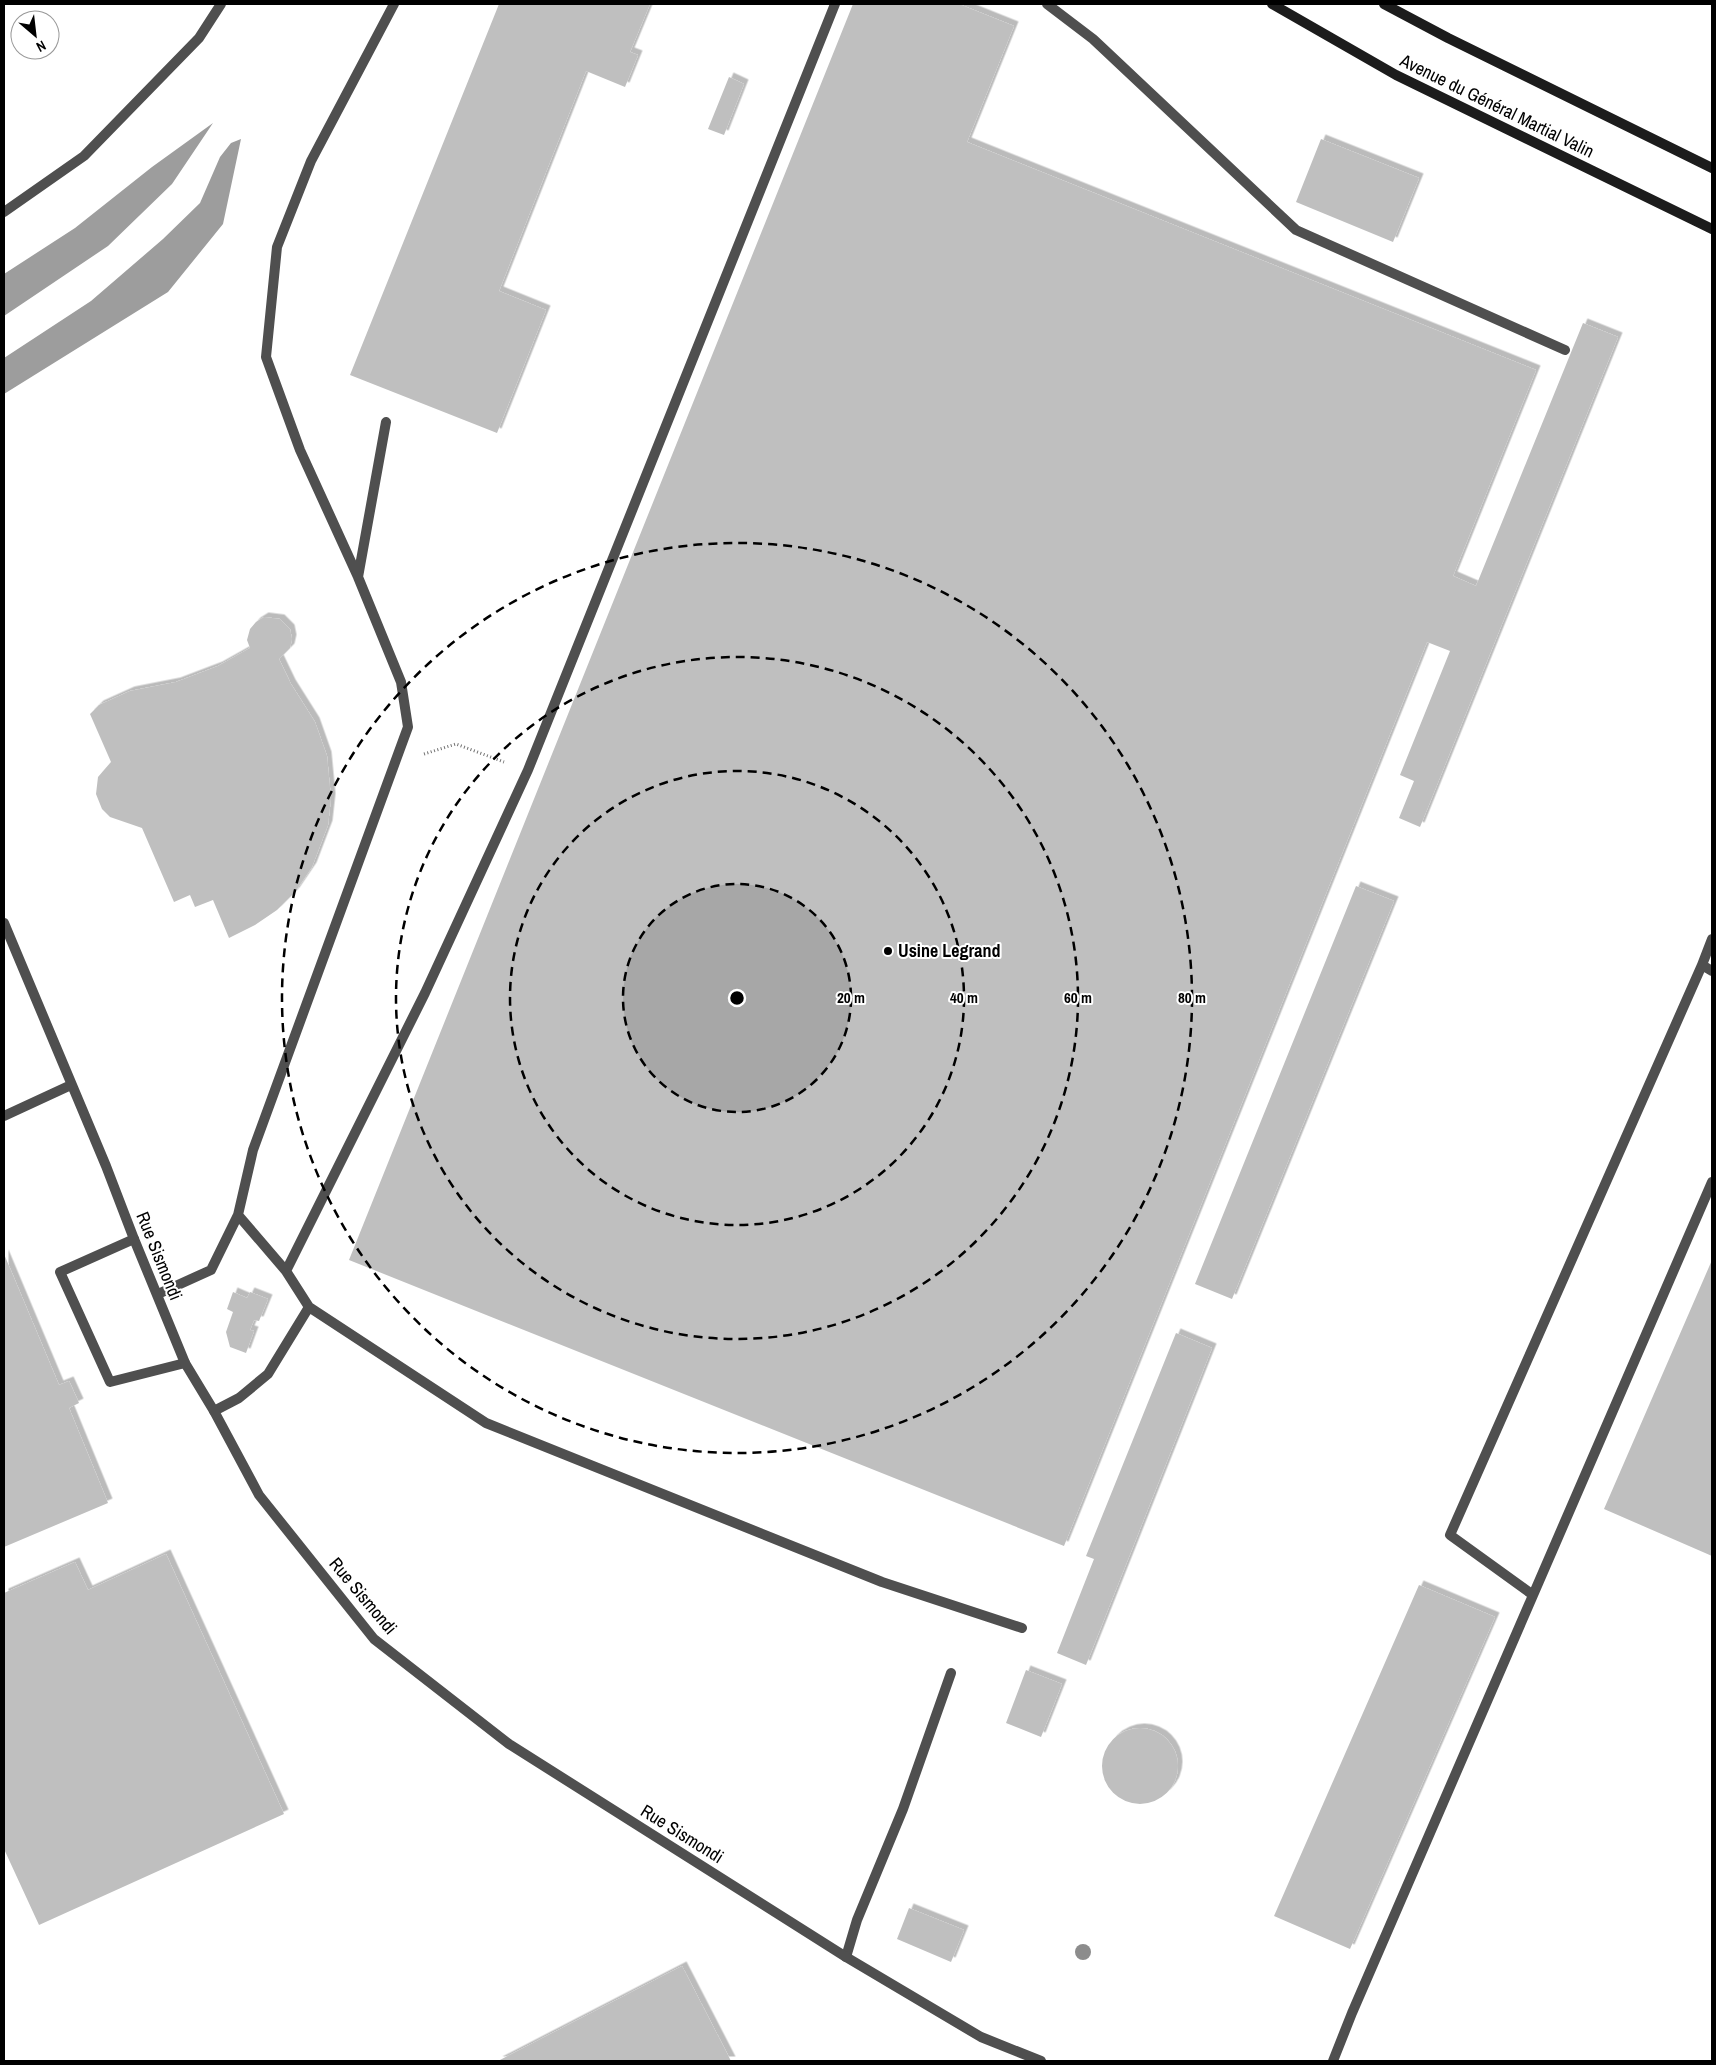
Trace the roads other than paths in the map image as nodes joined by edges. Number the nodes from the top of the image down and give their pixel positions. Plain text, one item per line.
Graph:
1 (221, 4) edge
2 (394, 4) edge
3 (835, 4) edge
4 (1047, 4) edge
5 (1272, 4) edge
6 (1384, 4) edge
7 (1712, 168) edge
8 (4, 212) edge
9 (1712, 228) edge
10 (1565, 350) dead end
11 (386, 422) dead end
12 (358, 577) junction
13 (4, 923) edge
14 (1712, 939) edge
15 (1702, 965) junction
16 (1712, 971) edge
17 (71, 1085) junction
18 (4, 1116) edge
19 (1712, 1182) edge
20 (238, 1215) junction
21 (134, 1240) junction
22 (286, 1271) junction
23 (158, 1294) junction
24 (309, 1307) junction
25 (185, 1363) junction
26 (214, 1411) junction
27 (1533, 1594) junction
28 (1022, 1628) dead end
29 (951, 1673) dead end
30 (846, 1957) junction
31 (1041, 2061) edge
32 (1333, 2061) edge

1 - 8 street
2 - 12 street
3 - 22 street
4 - 10 street
5 - 9 main road, Avenue du Général Martial Valin
6 - 7 main road
11 - 12 street
12 - 20 street
13 - 17 street, Rue Sismondi
14 - 15 street
15 - 16 street
15 - 27 street
17 - 18 street
17 - 21 street, Rue Sismondi
19 - 27 street
20 - 22 street
20 - 23 street
21 - 23 street, Rue Sismondi
21 - 25 street
22 - 24 street
23 - 25 street, Rue Sismondi
24 - 26 street
24 - 28 street
25 - 26 street, Rue Sismondi
26 - 30 street, Rue Sismondi
27 - 32 street
29 - 30 street
30 - 31 street, Rue Sismondi

